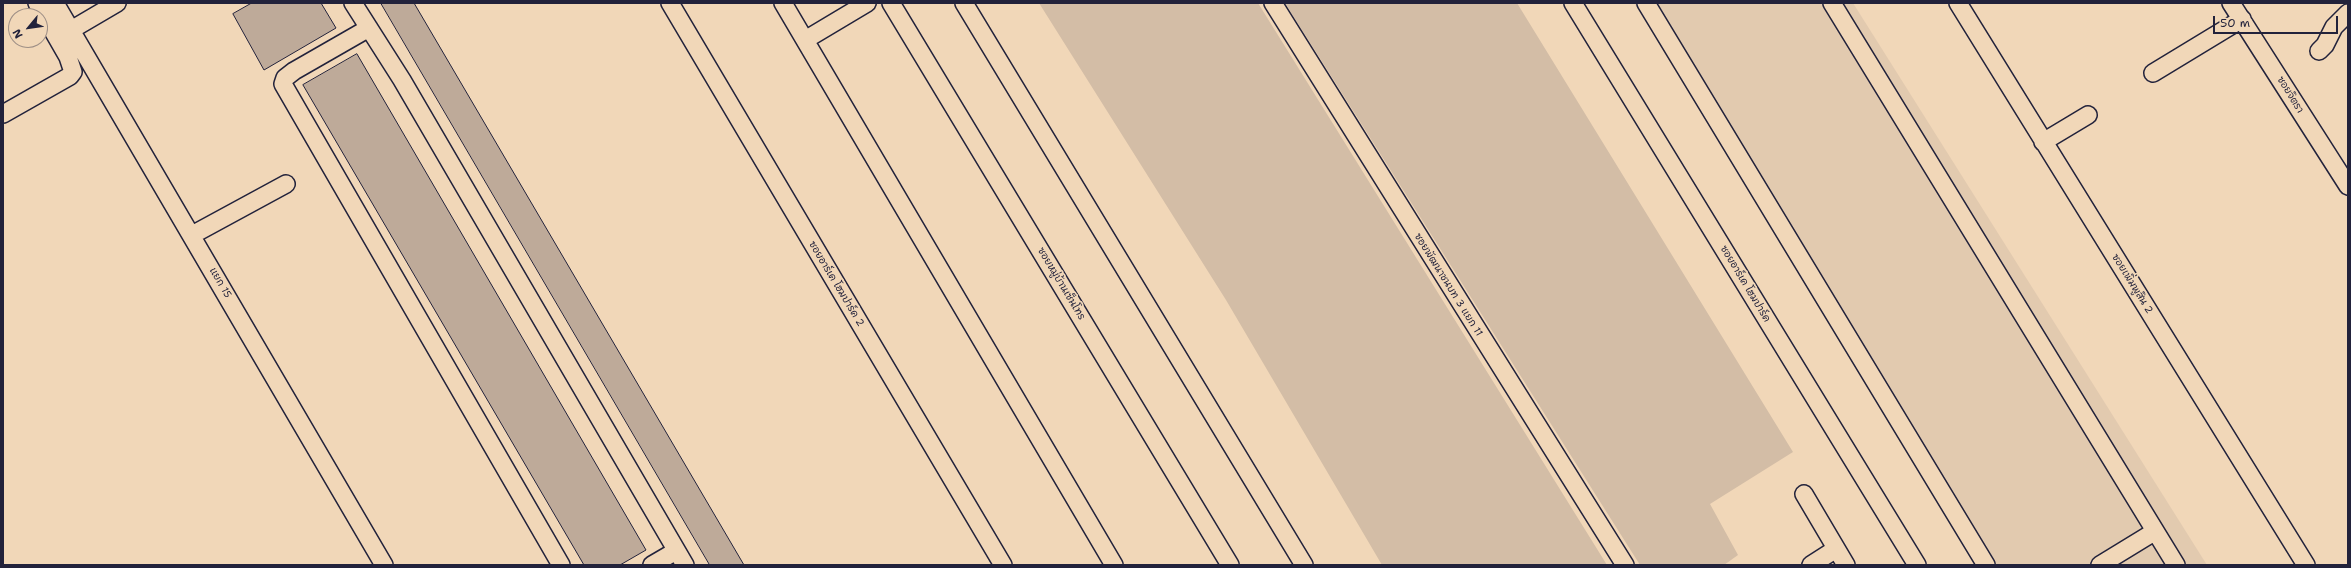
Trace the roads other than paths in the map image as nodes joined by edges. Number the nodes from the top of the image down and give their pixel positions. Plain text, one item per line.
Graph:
1 (37, 3) edge
2 (55, 3) edge
3 (117, 3) edge
4 (353, 3) edge
5 (670, 3) edge
6 (783, 3) edge
7 (867, 3) edge
8 (891, 3) edge
9 (964, 3) edge
10 (1273, 3) edge
11 (1573, 3) edge
12 (1646, 3) edge
13 (1832, 3) edge
14 (1958, 3) edge
15 (2231, 3) edge
16 (2348, 13) edge
17 (2242, 20) junction
18 (368, 28) junction
19 (71, 30) junction
20 (805, 40) junction
21 (2319, 51) dead end
22 (2153, 73) dead end
23 (3, 114) edge
24 (2088, 115) dead end
25 (2043, 142) junction
26 (286, 184) dead end
27 (2348, 186) edge
28 (192, 235) junction
29 (1804, 494) dead end
30 (2154, 532) junction
31 (1836, 549) junction
32 (681, 558) edge
33 (384, 565) edge
34 (561, 565) edge
35 (652, 565) edge
36 (1003, 565) edge
37 (1114, 565) edge
38 (1230, 565) edge
39 (1304, 565) edge
40 (1625, 565) edge
41 (1811, 565) edge
42 (1846, 565) edge
43 (1917, 565) edge
44 (1986, 565) edge
45 (2100, 565) edge
46 (2176, 565) edge
47 (2306, 565) edge

1 - 23 street
2 - 19 street, แยก 15
3 - 19 street
4 - 18 street
5 - 36 street, ซอยอาร์เค โฮมปาร์ค 2
6 - 20 street
7 - 20 street
8 - 38 street, ซอยหมู่บ้านเซ็นโทร
9 - 39 street
10 - 40 street, ซอยพัฒนาชนบท 3 แยก 11
11 - 43 street, ซอยอาร์เค โฮมปาร์ค
12 - 44 street
13 - 30 street
14 - 25 street, ซอยเพิ่มพูสิน 2
15 - 17 street, ซอยจิตรา
16 - 21 street
17 - 22 street
17 - 27 street, ซอยจิตรา
18 - 32 street
18 - 34 street
19 - 28 street, แยก 15
20 - 37 street
24 - 25 street
25 - 47 street, ซอยเพิ่มพูสิน 2
26 - 28 street
28 - 33 street, แยก 15
29 - 31 street
30 - 45 street
30 - 46 street
31 - 41 street
31 - 42 street
32 - 35 street

